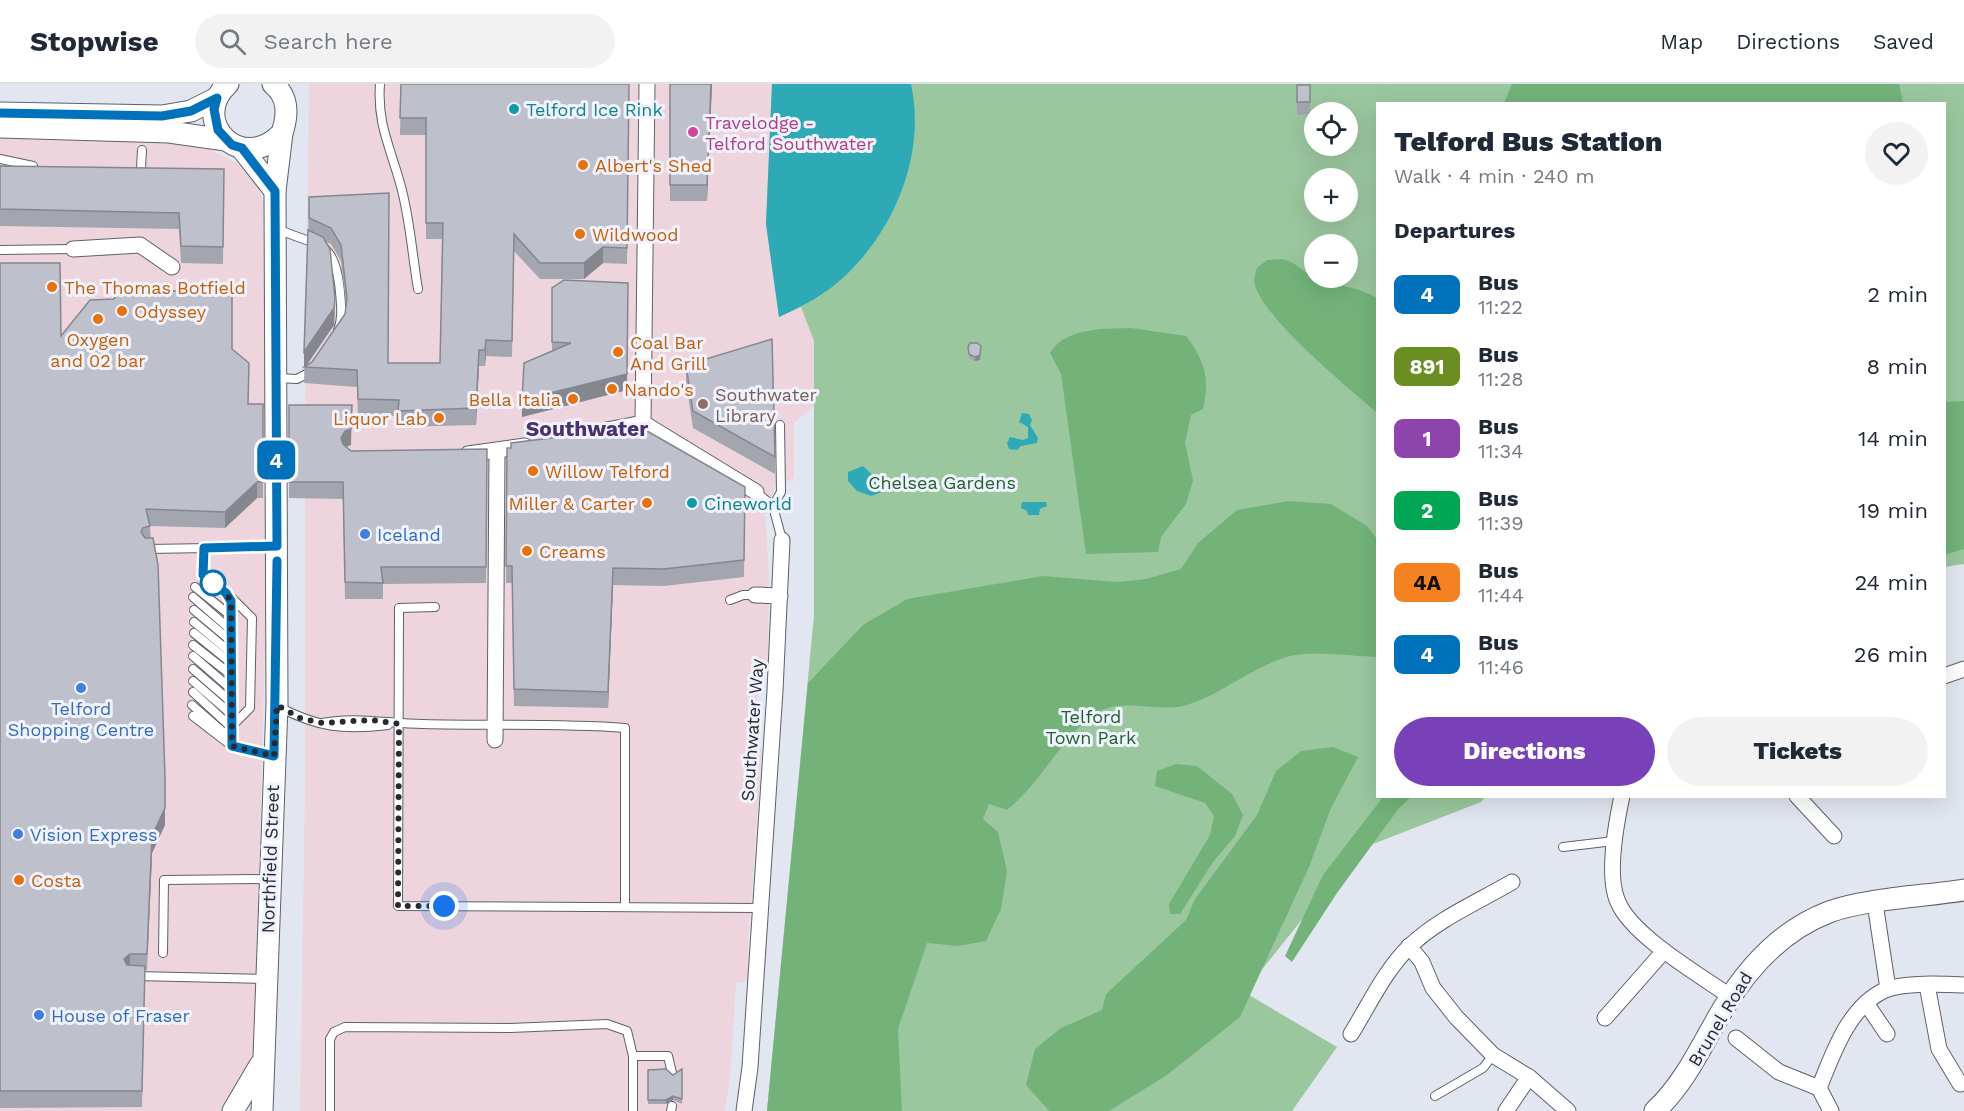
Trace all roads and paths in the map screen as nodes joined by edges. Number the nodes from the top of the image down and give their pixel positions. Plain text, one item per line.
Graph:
1 (380, 84) edge
2 (647, 84) edge
3 (275, 85) edge
4 (225, 88) edge
5 (0, 112) edge
6 (0, 127) edge
7 (282, 133) junction
8 (234, 144) junction
9 (142, 150) dead end
10 (0, 159) edge
11 (47, 166) edge
12 (131, 168) edge
13 (141, 168) junction
14 (153, 168) edge
15 (275, 191) junction
16 (277, 228) junction
17 (73, 249) joint
18 (0, 250) edge
19 (172, 267) dead end
20 (418, 289) dead end
21 (334, 337) edge
22 (313, 368) edge
23 (276, 378) junction
24 (644, 423) junction
25 (780, 425) dead end
26 (564, 438) edge
27 (542, 443) edge
28 (497, 452) junction
29 (454, 454) edge
30 (756, 492) joint
31 (773, 506) junction
32 (782, 540) joint
33 (277, 546) junction
34 (204, 548) junction
35 (147, 549) edge
36 (195, 587) dead end
37 (226, 593) junction
38 (755, 595) joint
39 (193, 597) dead end
40 (780, 597) junction
41 (730, 600) dead end
42 (435, 607) dead end
43 (194, 610) dead end
44 (231, 616) junction
45 (194, 622) dead end
46 (231, 630) junction
47 (194, 633) dead end
48 (231, 641) junction
49 (193, 645) dead end
50 (231, 652) junction
51 (193, 656) dead end
52 (231, 663) junction
53 (193, 669) dead end
54 (1964, 669) edge
55 (230, 674) junction
56 (1946, 675) edge
57 (193, 681) dead end
58 (230, 688) junction
59 (193, 692) dead end
60 (230, 701) junction
61 (192, 705) dead end
62 (277, 705) junction
63 (231, 714) junction
64 (193, 716) dead end
65 (399, 724) junction
66 (494, 724) junction
67 (231, 727) junction
68 (495, 740) dead end
69 (232, 742) junction
70 (274, 756) junction
71 (1622, 798) edge
72 (1799, 798) edge
73 (1834, 836) dead end
74 (1614, 841) junction
75 (1563, 847) dead end
76 (269, 879) junction
77 (1512, 882) dead end
78 (1964, 890) edge
79 (1875, 903) junction
80 (625, 906) junction
81 (760, 908) junction
82 (1410, 946) junction
83 (1664, 951) junction
84 (163, 953) dead end
85 (129, 976) edge
86 (266, 980) junction
87 (1927, 985) junction
88 (1964, 985) edge
89 (1888, 989) junction
90 (1731, 996) junction
91 (1866, 1003) junction
92 (1605, 1018) dead end
93 (1887, 1034) dead end
94 (1351, 1035) dead end
95 (1736, 1038) dead end
96 (1493, 1055) junction
97 (633, 1056) junction
98 (263, 1059) junction
99 (672, 1073) edge
100 (1529, 1077) junction
101 (1960, 1084) dead end
102 (1819, 1088) junction
103 (1435, 1096) dead end
104 (233, 1111) edge
105 (262, 1111) edge
106 (330, 1111) edge
107 (633, 1111) edge
108 (744, 1111) edge
109 (1506, 1111) edge
110 (1569, 1111) edge
111 (1655, 1111) edge
112 (1831, 1111) edge

1 - 20 lane
2 - 24 street
3 - 7 street, Northfield Street
4 - 5 street
4 - 8 street
6 - 8 street
7 - 8 street
7 - 15 street, Northfield Street
8 - 15 street
9 - 13 lane
10 - 11 lane
12 - 13 lane
13 - 14 lane
15 - 16 street, Northfield Street
16 - 21 lane
16 - 23 street, Northfield Street
17 - 18 lane
17 - 19 street
22 - 23 lane
23 - 33 street, Northfield Street
24 - 26 street
24 - 30 street
25 - 31 lane
27 - 28 street
28 - 29 street
28 - 66 street
30 - 31 lane
31 - 32 lane, Southwater Way
32 - 40 street, Southwater Way
33 - 34 lane
33 - 62 street, Northfield Street
34 - 35 lane
34 - 37 lane
36 - 44 lane
37 - 44 lane
37 - 67 lane
38 - 40 street
38 - 41 lane
39 - 46 lane
40 - 81 street, Southwater Way
42 - 65 lane
43 - 48 lane
44 - 46 lane
45 - 50 lane
46 - 48 lane
47 - 52 lane
48 - 50 lane
49 - 55 lane
50 - 52 lane
51 - 58 lane
52 - 55 lane
53 - 60 lane
54 - 56 street
55 - 58 lane
57 - 63 lane
58 - 60 lane
59 - 67 lane
60 - 63 lane
61 - 69 lane
62 - 65 lane
62 - 70 street, Northfield Street
63 - 67 lane
64 - 69 lane
65 - 66 lane
65 - 80 lane
66 - 68 street
66 - 80 lane
67 - 69 lane
69 - 70 lane
70 - 76 street, Northfield Street
71 - 74 street
72 - 73 street
74 - 75 lane
74 - 83 street
76 - 84 lane
76 - 86 street, Northfield Street
77 - 82 street
78 - 79 street, Brunel Road
79 - 89 street
79 - 90 street, Brunel Road
80 - 81 lane
81 - 108 street, Southwater Way
82 - 94 street
82 - 96 street
83 - 90 street
83 - 92 street
85 - 86 lane
86 - 98 street, Northfield Street
87 - 88 street
87 - 89 street
87 - 101 street
89 - 91 street
90 - 111 street, Brunel Road
91 - 93 street
91 - 102 street
95 - 102 street
96 - 100 street
96 - 103 lane
97 - 99 lane
97 - 106 lane
97 - 107 lane
98 - 104 street, Northfield Street
98 - 105 street, Northfield Street
100 - 109 street
100 - 110 street
102 - 112 street

